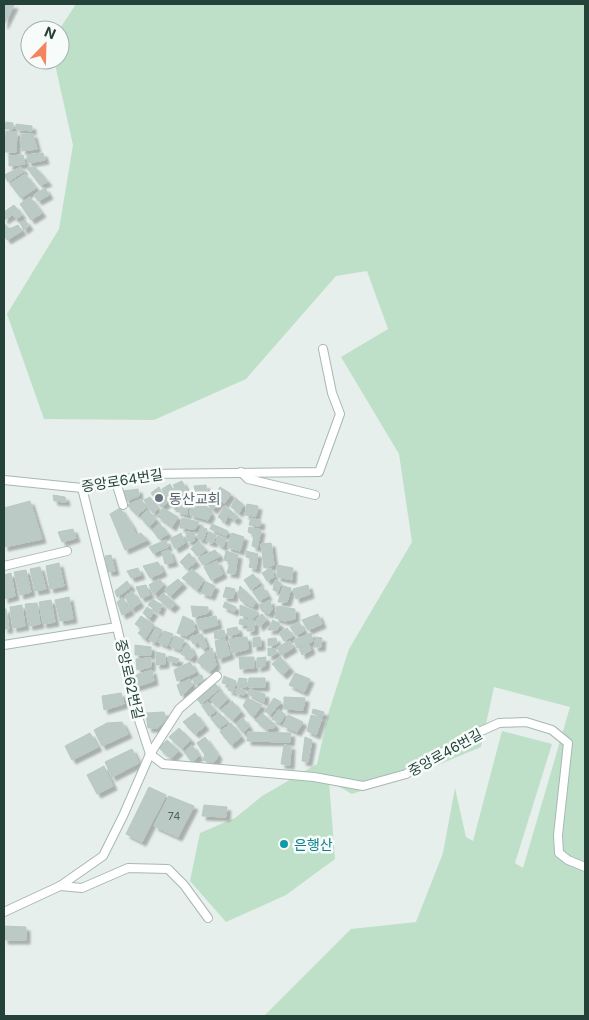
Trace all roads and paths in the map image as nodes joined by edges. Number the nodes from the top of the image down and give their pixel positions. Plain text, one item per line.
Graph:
1 (323, 349) dead end
2 (240, 472) junction
3 (4, 480) edge
4 (116, 482) junction
5 (82, 488) junction
6 (314, 495) dead end
7 (123, 505) dead end
8 (67, 552) dead end
9 (4, 566) edge
10 (117, 627) junction
11 (4, 645) edge
12 (217, 676) dead end
13 (150, 754) junction
14 (585, 868) edge
15 (60, 886) junction
16 (4, 912) edge
17 (208, 918) dead end

1 - 2 street, 중앙로64번길
2 - 4 street, 중앙로64번길
2 - 6 street, 중앙로64번길
3 - 5 street, 중앙로64번길
4 - 5 street, 중앙로64번길
4 - 7 street
5 - 10 street
8 - 9 street
10 - 11 street, 중앙로62번길
10 - 13 street, 중앙로62번길
12 - 13 street
13 - 14 street, 중앙로46번길
13 - 15 street
15 - 16 street
15 - 17 street

